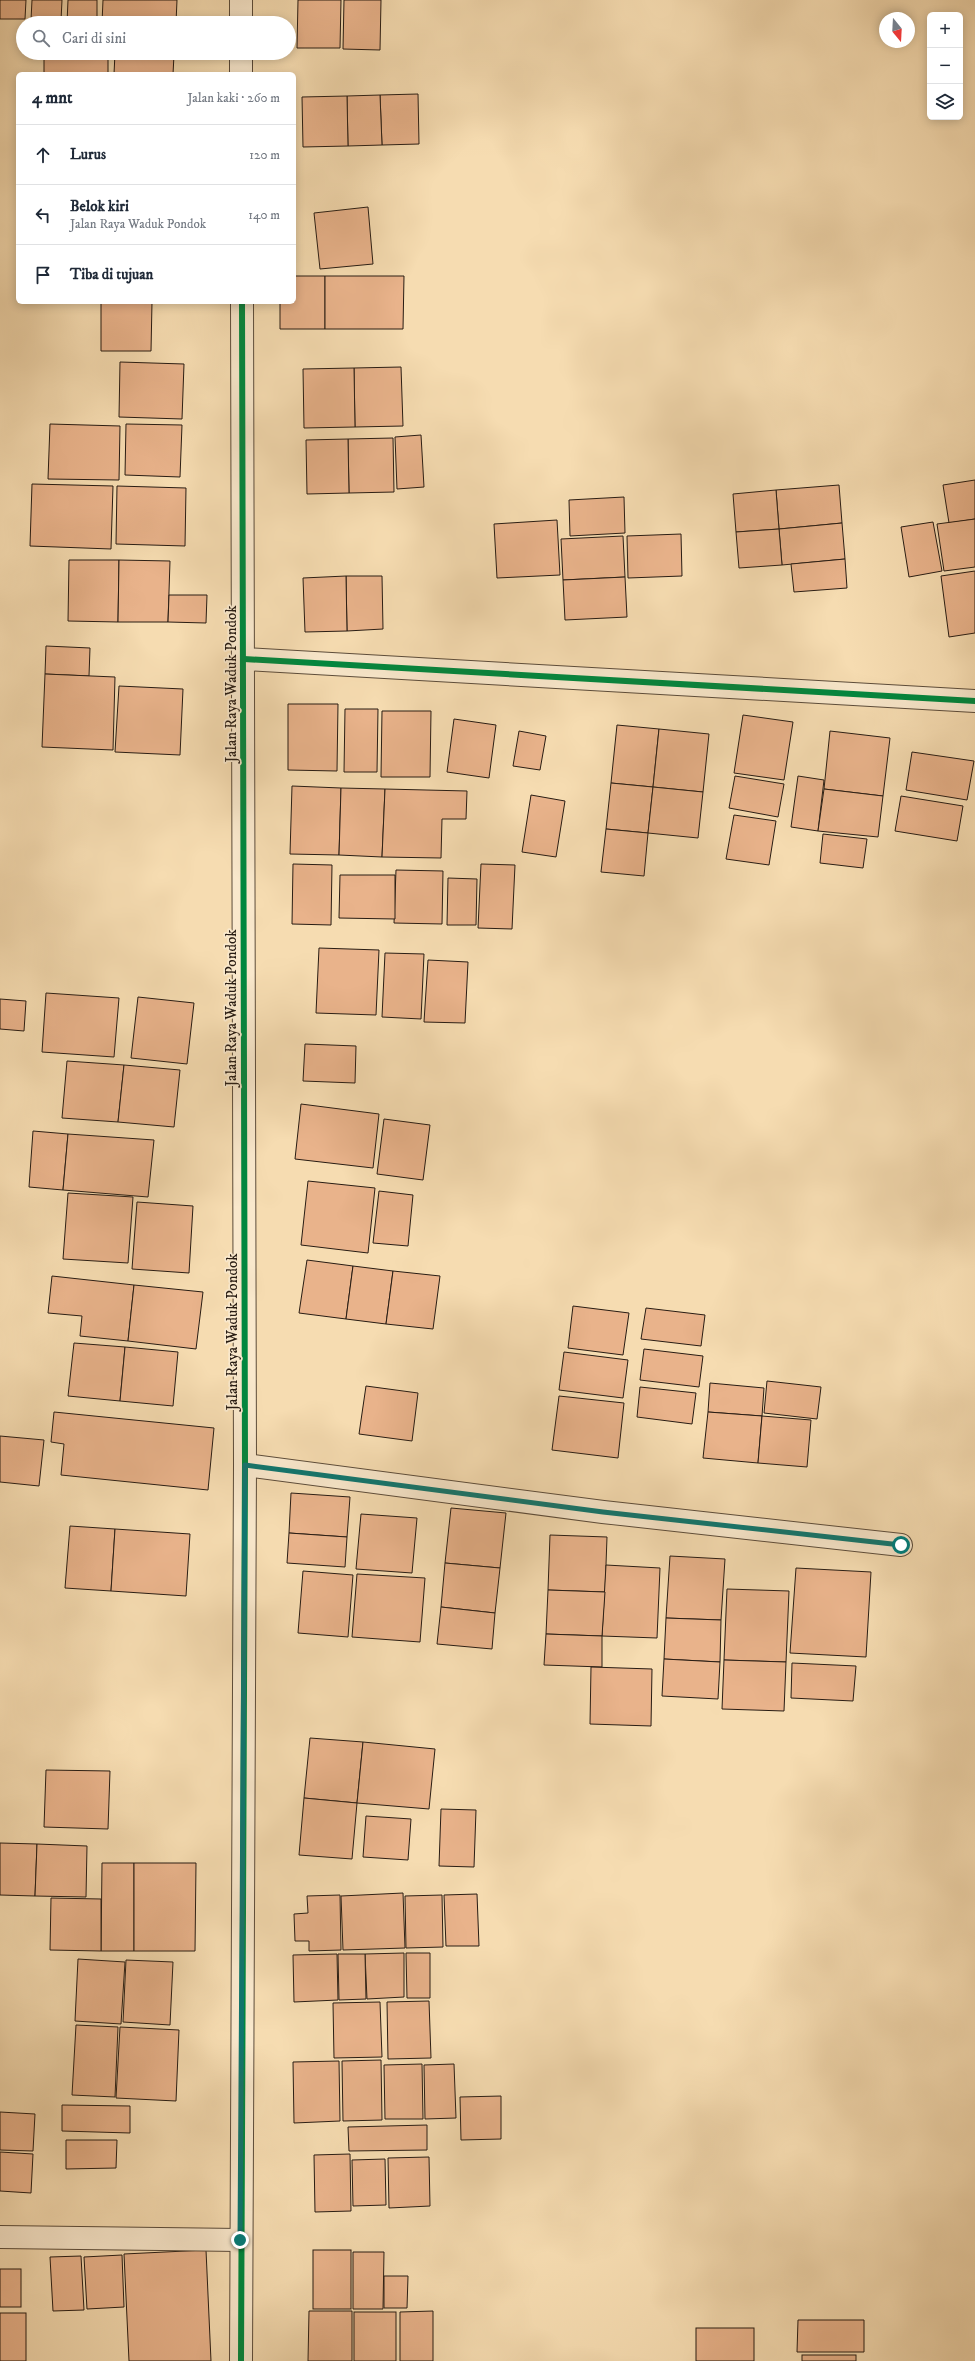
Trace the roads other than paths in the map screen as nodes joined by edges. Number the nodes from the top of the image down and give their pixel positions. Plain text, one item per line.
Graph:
1 (241, 0) edge
2 (241, 16) edge
3 (241, 60) edge
4 (242, 72) edge
5 (242, 304) edge
6 (244, 659) junction
7 (975, 701) edge
8 (245, 1465) junction
9 (901, 1545) dead end
10 (0, 2237) edge
11 (240, 2240) junction
12 (241, 2361) edge

1 - 2 street
3 - 4 street
5 - 6 street, Jalan Raya Waduk Pondok
6 - 7 street
6 - 8 street, Jalan Raya Waduk Pondok
8 - 9 street
8 - 11 street, Jalan Raya Waduk Pondok
10 - 11 street
11 - 12 street, Jalan Raya Waduk Pondok

